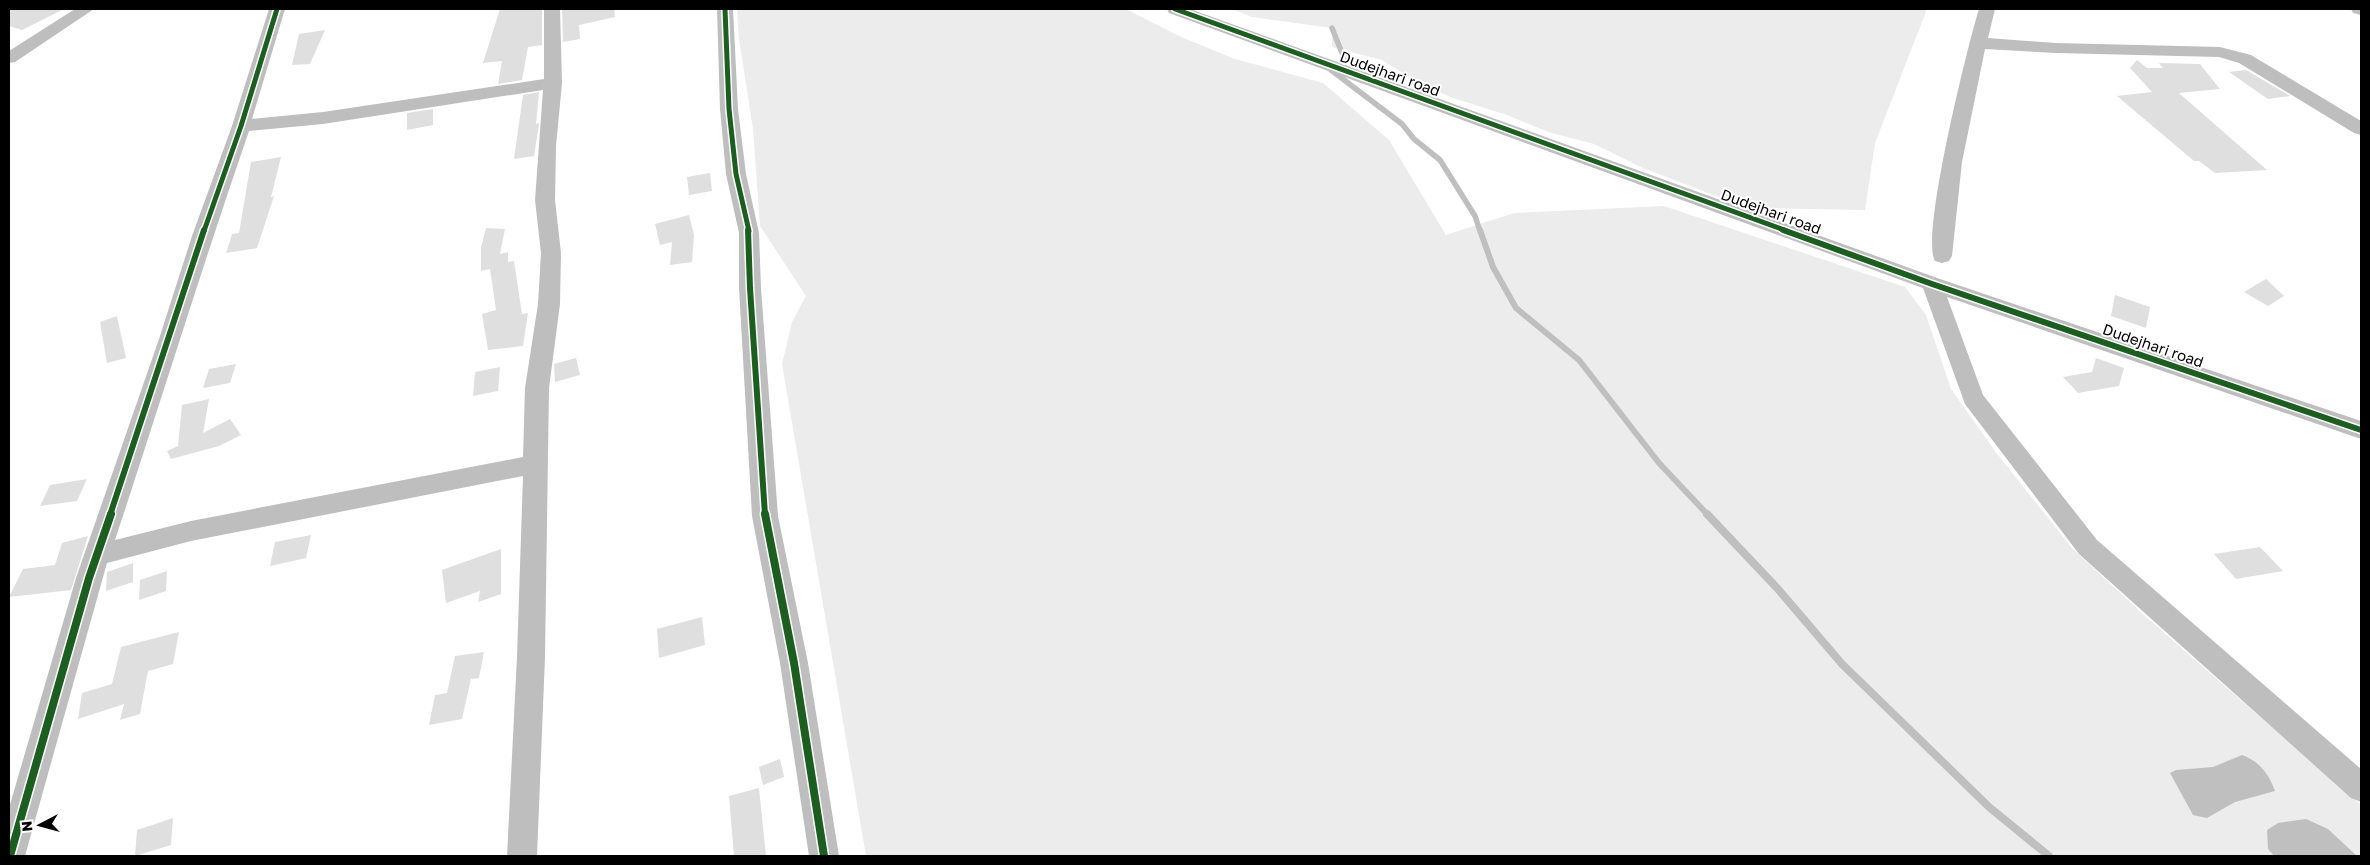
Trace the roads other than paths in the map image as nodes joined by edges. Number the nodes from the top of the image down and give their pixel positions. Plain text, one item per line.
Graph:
1 (86, 9) edge
2 (277, 9) edge
3 (552, 9) edge
4 (725, 9) edge
5 (1175, 9) edge
6 (1987, 9) edge
7 (1978, 44) junction
8 (9, 58) edge
9 (553, 83) junction
10 (241, 126) junction
11 (2361, 129) edge
12 (1942, 256) dead end
13 (1932, 284) junction
14 (2361, 430) edge
15 (535, 464) junction
16 (97, 555) junction
17 (2361, 788) edge
18 (10, 856) edge
19 (522, 856) edge
20 (824, 856) edge

1 - 8 street
2 - 10 street
3 - 9 street
4 - 20 street
5 - 13 street, Dudejhari road
6 - 7 street
7 - 11 street
7 - 12 street
9 - 10 street
9 - 15 street
10 - 16 street
13 - 14 street, Dudejhari road
13 - 17 street
15 - 16 street
15 - 19 street
16 - 18 street

